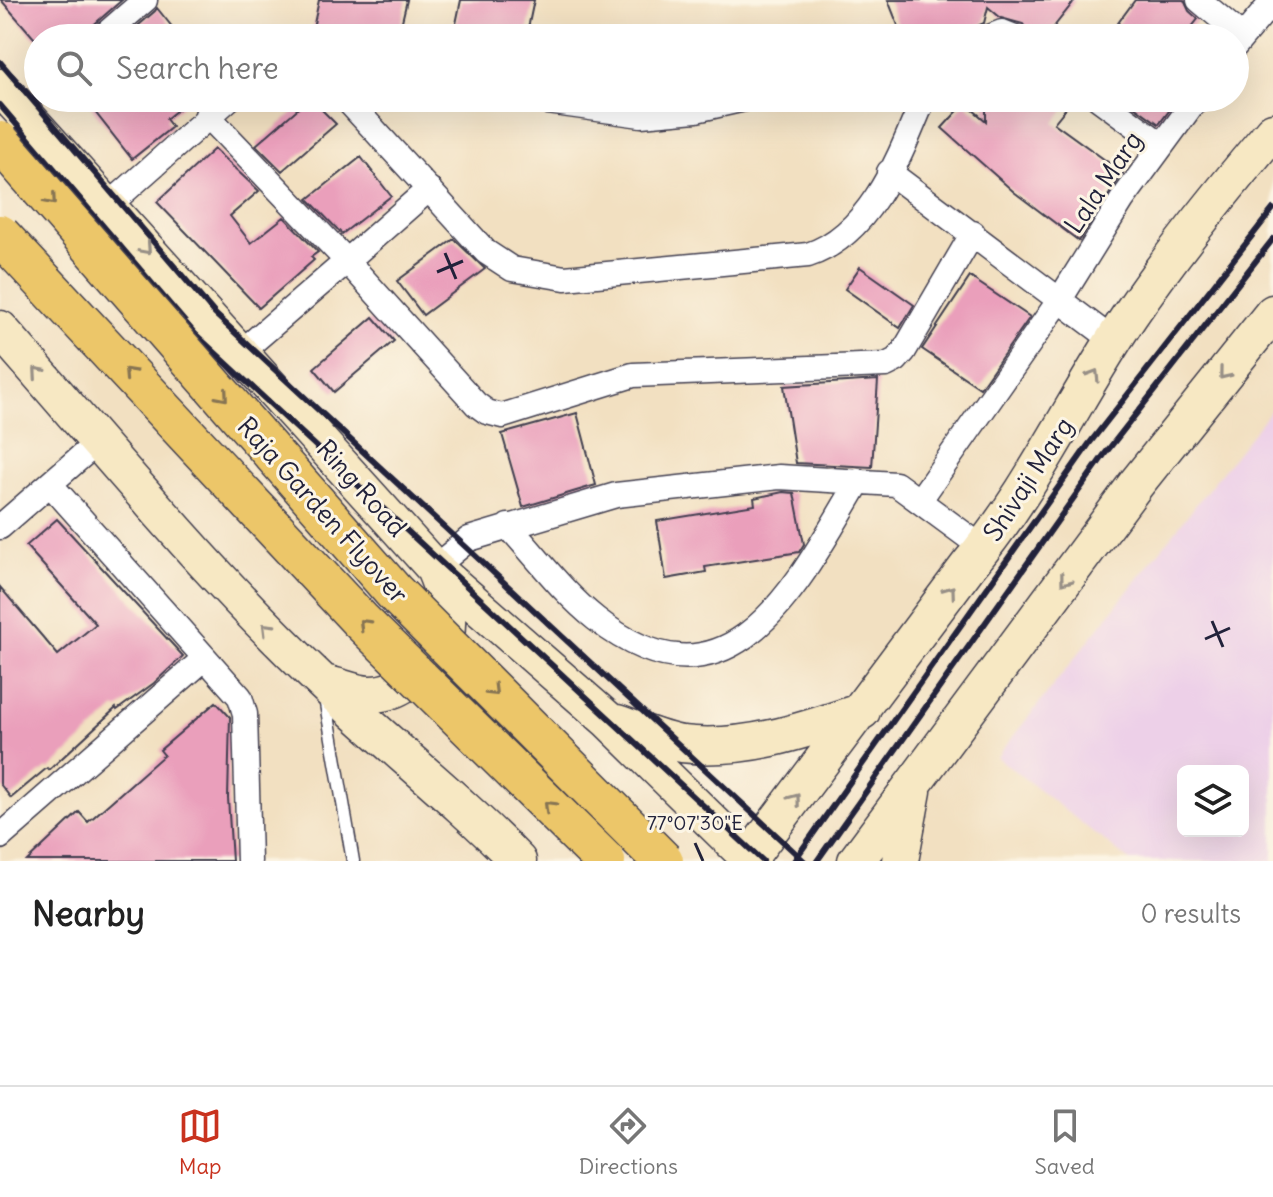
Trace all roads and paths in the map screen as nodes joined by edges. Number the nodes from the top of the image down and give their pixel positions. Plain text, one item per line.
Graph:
1 (145, 0) edge
2 (1199, 0) edge
3 (1273, 1) edge
4 (117, 24) edge
5 (1222, 24) edge
6 (1249, 29) edge
7 (14, 108) edge
8 (211, 112) edge
9 (358, 112) edge
10 (619, 112) edge
11 (674, 112) edge
12 (917, 112) edge
13 (1117, 112) edge
14 (1187, 112) edge
15 (207, 115) junction
16 (1273, 131) edge
17 (1162, 145) junction
18 (889, 172) junction
19 (429, 189) junction
20 (108, 206) junction
21 (973, 233) junction
22 (0, 235) edge
23 (347, 261) junction
24 (1059, 301) junction
25 (1273, 313) edge
26 (0, 329) edge
27 (1114, 341) junction
28 (240, 353) junction
29 (99, 441) junction
30 (859, 481) junction
31 (50, 484) junction
32 (919, 501) junction
33 (1, 525) edge
34 (508, 526) junction
35 (983, 548) junction
36 (434, 568) junction
37 (205, 658) junction
38 (322, 683) junction
39 (862, 711) junction
40 (608, 720) junction
41 (915, 782) junction
42 (479, 819) junction
43 (0, 837) edge
44 (749, 860) edge
45 (249, 861) edge
46 (353, 861) edge
47 (494, 861) edge
48 (518, 861) edge
49 (605, 861) edge
50 (663, 861) edge
51 (856, 861) edge
52 (900, 861) edge

1 - 4 street
2 - 5 street
3 - 6 street
7 - 20 main road, Ring Road
7 -> 50 main road, Raja Garden Flyover, bridge
8 - 15 street
9 - 19 street
10 - 11 street
12 - 18 street
13 - 17 street
14 - 17 street, Lala Marg
15 - 20 street
15 - 23 street
16 - 27 main road, Shivaji Marg
17 - 24 street, Lala Marg
18 - 19 street
18 - 21 street
19 - 23 street
20 -> 28 main road, Ring Road
21 - 23 street
21 - 24 street
49 -> 22 main road, Raja Garden Flyover, bridge
23 - 28 street
24 - 27 street
24 - 32 street, Lala Marg
25 -> 41 main road
29 -> 26 main road
35 -> 27 main road, Shivaji Marg
28 - 36 main road, Ring Road
29 - 31 street
38 -> 29 main road
30 - 32 street
30 - 34 street
30 - 34 street
31 - 33 street
31 - 37 street
32 - 35 street
34 - 36 street
39 -> 35 main road, Shivaji Marg
36 - 38 main road
36 - 40 main road, Ring Road
37 - 43 street
37 - 45 street
38 - 42 main road
38 - 46 lane
39 - 40 main road
44 -> 39 main road, Shivaji Marg
40 - 44 main road, Ring Road
41 - 51 main road
41 - 52 main road
42 - 47 main road
42 - 48 main road

